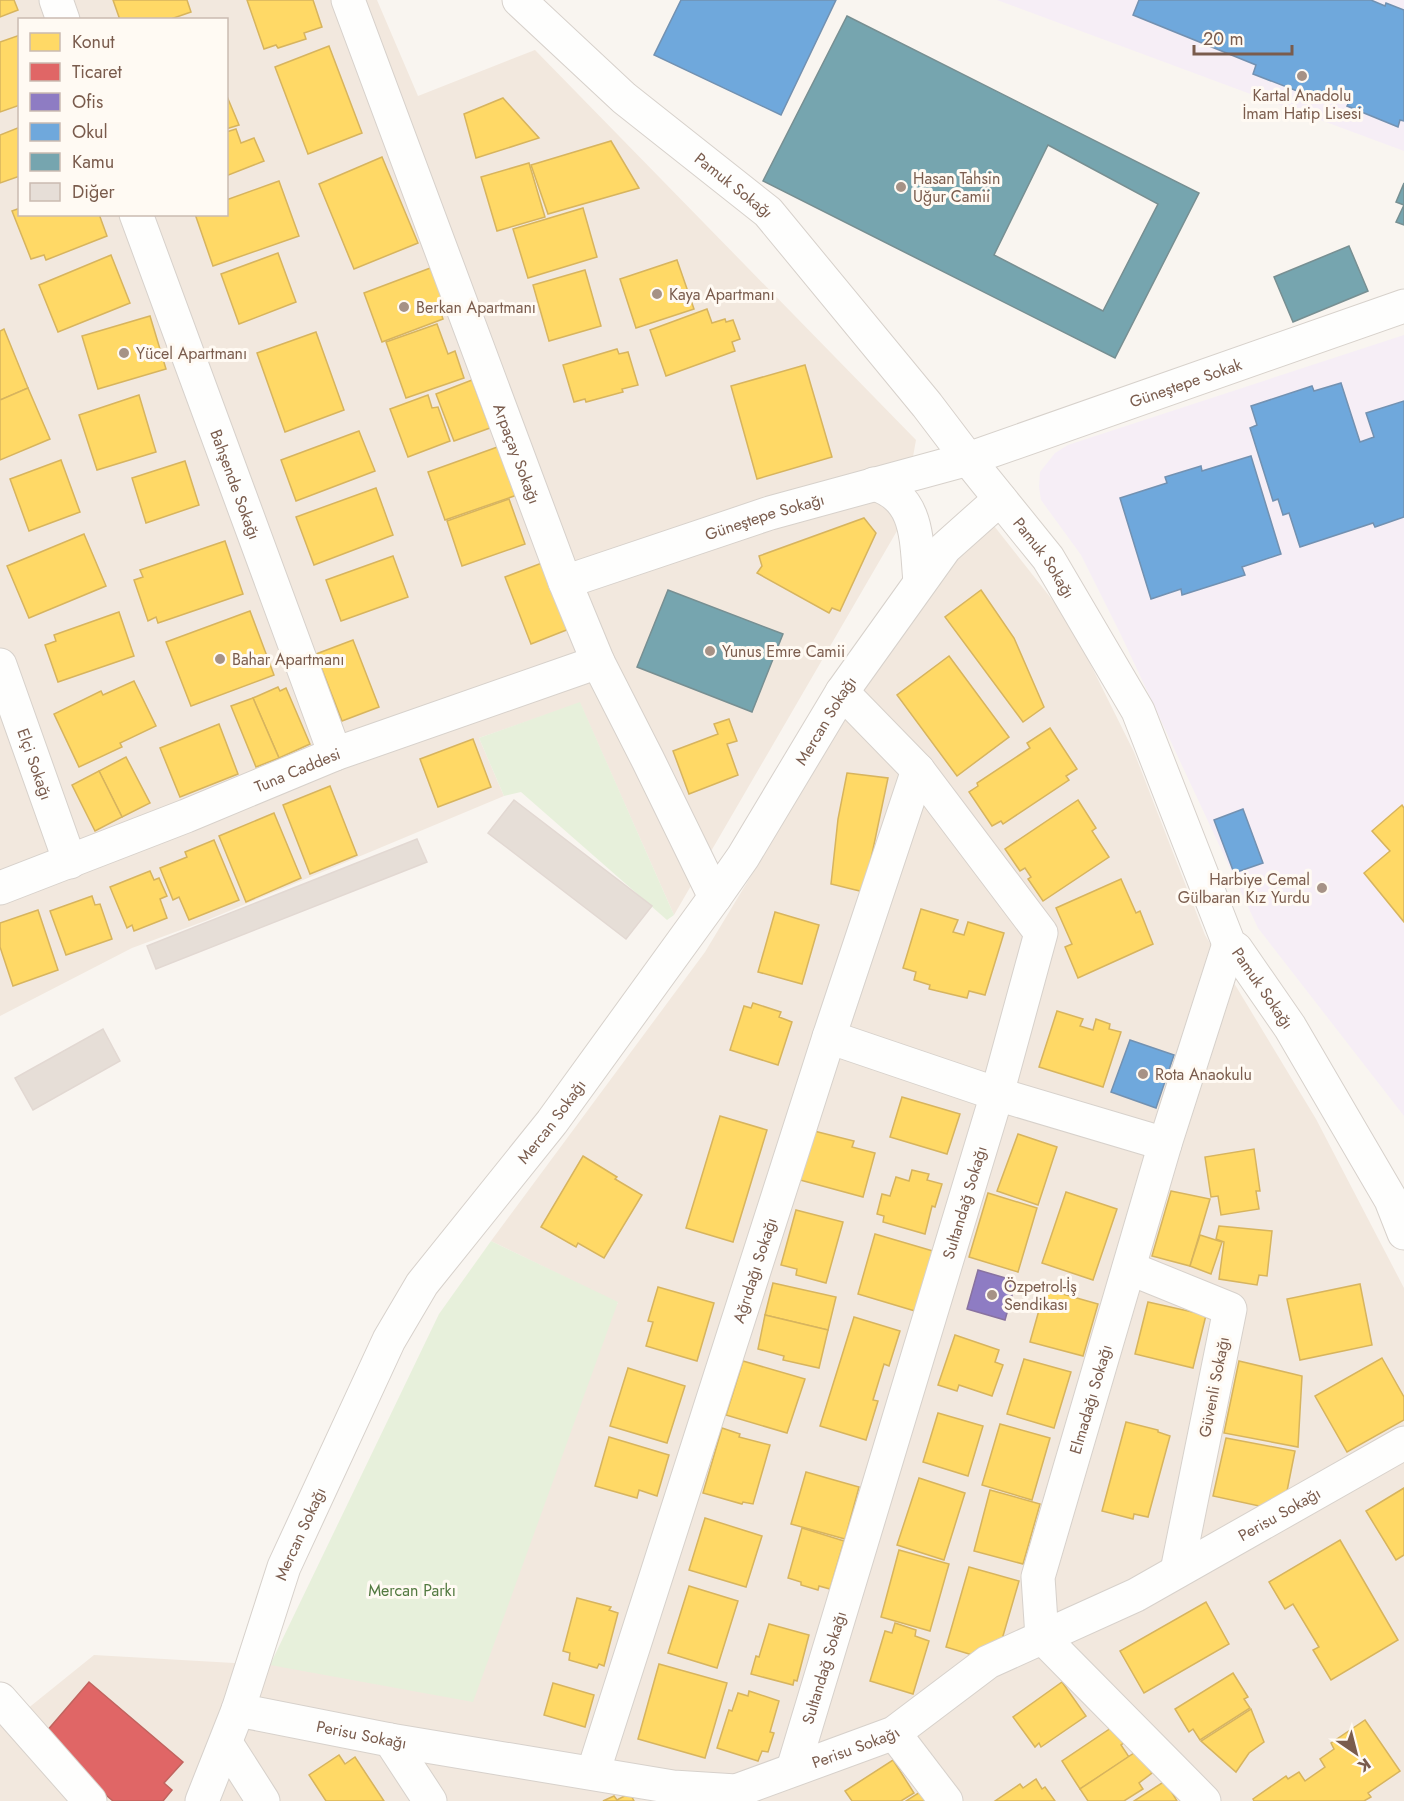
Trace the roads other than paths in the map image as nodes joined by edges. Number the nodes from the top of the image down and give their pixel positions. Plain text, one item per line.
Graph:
1 (56, 0) edge
2 (348, 0) edge
3 (519, 0) edge
4 (62, 18) edge
5 (137, 216) edge
6 (1404, 306) edge
7 (968, 459) junction
8 (874, 484) junction
9 (1000, 499) junction
10 (565, 582) junction
11 (920, 582) junction
12 (598, 662) junction
13 (0, 665) edge
14 (842, 692) junction
15 (335, 754) junction
16 (918, 770) junction
17 (70, 862) junction
18 (0, 888) edge
19 (715, 897) junction
20 (1229, 944) junction
21 (829, 1037) junction
22 (997, 1094) junction
23 (1165, 1144) junction
24 (1404, 1233) edge
25 (1129, 1268) junction
26 (1404, 1443) edge
27 (1177, 1571) junction
28 (1042, 1637) junction
29 (0, 1699) edge
30 (238, 1710) junction
31 (894, 1733) junction
32 (390, 1740) junction
33 (226, 1743) junction
34 (793, 1769) junction
35 (593, 1773) junction
36 (678, 1794) edge
37 (90, 1801) edge
38 (201, 1801) edge
39 (263, 1801) edge
40 (430, 1801) edge
41 (946, 1801) edge
42 (1204, 1801) edge

1 - 4 street
2 - 10 street, Arpaçay Sokağı
3 - 7 street, Pamuk Sokağı
5 - 15 street, Bahşende Sokağı
6 - 7 street, Güneştepe Sokak
7 - 8 street, Güneştepe Sokağı
7 - 9 street, Pamuk Sokağı
8 - 10 street, Güneştepe Sokağı
8 - 11 street
9 - 11 street, Mercan Sokağı
9 - 20 street, Pamuk Sokağı
10 - 12 street, Arpaçay Sokağı
11 - 14 street, Mercan Sokağı
12 - 15 street, Tuna Caddesi
12 - 19 street, Arpaçay Sokağı
13 - 17 street, Elçi Sokağı
14 - 16 street, Sultandağ Sokağı
14 - 19 street, Mercan Sokağı
15 - 17 street, Tuna Caddesi
16 - 21 street, Ağrıdağı Sokağı
16 - 22 street, Sultandağ Sokağı
17 - 18 street, Tuna Caddesi
19 - 30 street, Mercan Sokağı
20 - 23 street, Elmadağı Sokağı
20 - 24 street, Pamuk Sokağı
21 - 22 street
21 - 35 street, Ağrıdağı Sokağı
22 - 23 street
22 - 34 street, Sultandağ Sokağı
23 - 25 street, Elmadağı Sokağı
25 - 27 street, Güvenli Sokağı
25 - 28 street, Elmadağı Sokağı
26 - 27 street, Perisu Sokağı
27 - 28 street, Perisu Sokağı
28 - 31 street, Perisu Sokağı
28 - 42 street
29 - 37 street
30 - 32 street, Perisu Sokağı
30 - 33 street, Mercan Sokağı
31 - 34 street, Perisu Sokağı
31 - 41 street
32 - 35 street, Perisu Sokağı
32 - 40 street
33 - 38 street, Mercan Sokağı
33 - 39 street
34 - 36 street, Perisu Sokağı
35 - 36 street, Perisu Sokağı

